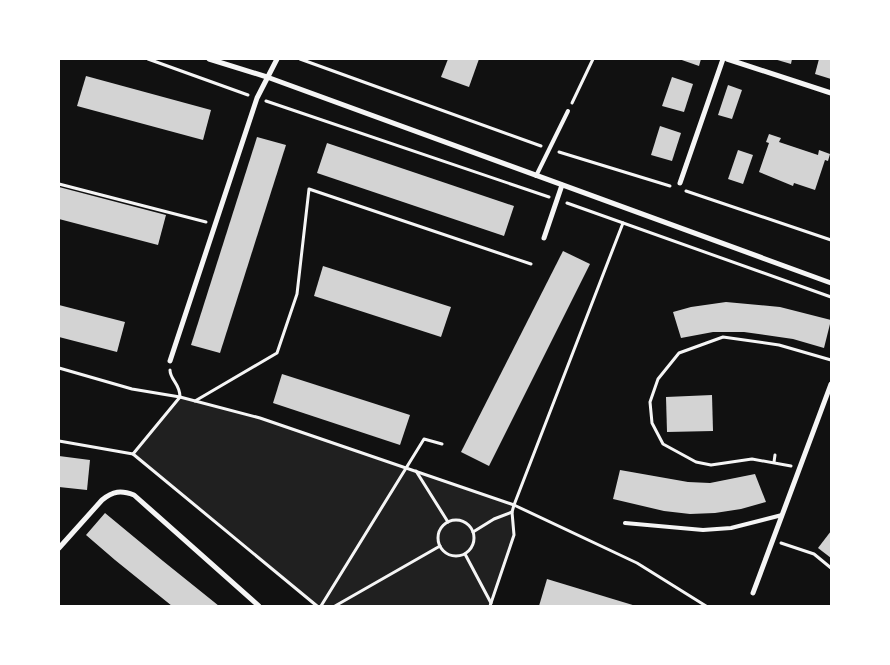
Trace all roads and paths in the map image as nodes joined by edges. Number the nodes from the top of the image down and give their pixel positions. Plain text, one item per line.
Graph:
1 (148, 59) edge
2 (209, 59) edge
3 (277, 59) edge
4 (300, 59) edge
5 (593, 59) edge
6 (722, 59) edge
7 (727, 59) edge
8 (267, 77) junction
9 (831, 93) edge
10 (257, 98) junction
11 (568, 111) joint
12 (549, 149) junction
13 (536, 176) junction
14 (680, 183) dead end
15 (59, 184) edge
16 (562, 185) junction
17 (557, 200) junction
18 (628, 209) junction
19 (623, 223) junction
20 (213, 224) junction
21 (544, 238) dead end
22 (831, 240) edge
23 (531, 264) dead end
24 (831, 283) edge
25 (831, 297) edge
26 (831, 360) edge
27 (170, 361) joint
28 (59, 368) edge
29 (831, 384) edge
30 (180, 397) junction
31 (194, 401) junction
32 (59, 441) edge
33 (442, 444) dead end
34 (133, 454) junction
35 (775, 455) dead end
36 (774, 462) junction
37 (405, 466) junction
38 (800, 469) junction
39 (416, 470) junction
40 (514, 505) junction
41 (512, 512) junction
42 (782, 515) junction
43 (448, 522) junction
44 (625, 523) dead end
45 (473, 532) junction
46 (773, 540) junction
47 (440, 546) junction
48 (59, 548) edge
49 (465, 554) junction
50 (831, 568) edge
51 (753, 593) dead end
52 (491, 605) edge
53 (259, 606) edge
54 (317, 606) edge
55 (321, 606) edge
56 (336, 606) edge
57 (706, 606) edge

1 - 10 path
2 - 8 street
3 - 8 street
4 - 12 path
5 - 11 path
6 - 14 street
7 - 9 street
8 - 10 street
8 - 13 street
10 - 17 path
10 - 20 street
11 - 12 lane
12 - 13 lane
12 - 22 path
13 - 16 street
15 - 20 path
16 - 17 street
16 - 18 street
17 - 19 path
17 - 21 street
18 - 19 path
18 - 24 street
19 - 25 path
19 - 40 path
20 - 27 street
23 - 31 path
26 - 36 path
27 - 30 path
28 - 30 path
29 - 38 street
30 - 31 path
30 - 34 path
31 - 37 path
32 - 34 path
33 - 37 path
34 - 54 path
35 - 36 path
36 - 38 path
37 - 39 path
37 - 55 path
38 - 42 street
39 - 40 path
39 - 43 path
40 - 41 path
40 - 57 path
41 - 45 path
41 - 52 path
42 - 44 lane
42 - 46 street
43 - 45 path
43 - 47 path
45 - 49 path
46 - 50 path
46 - 51 street
47 - 49 path
47 - 56 path
48 - 53 street
49 - 52 path

